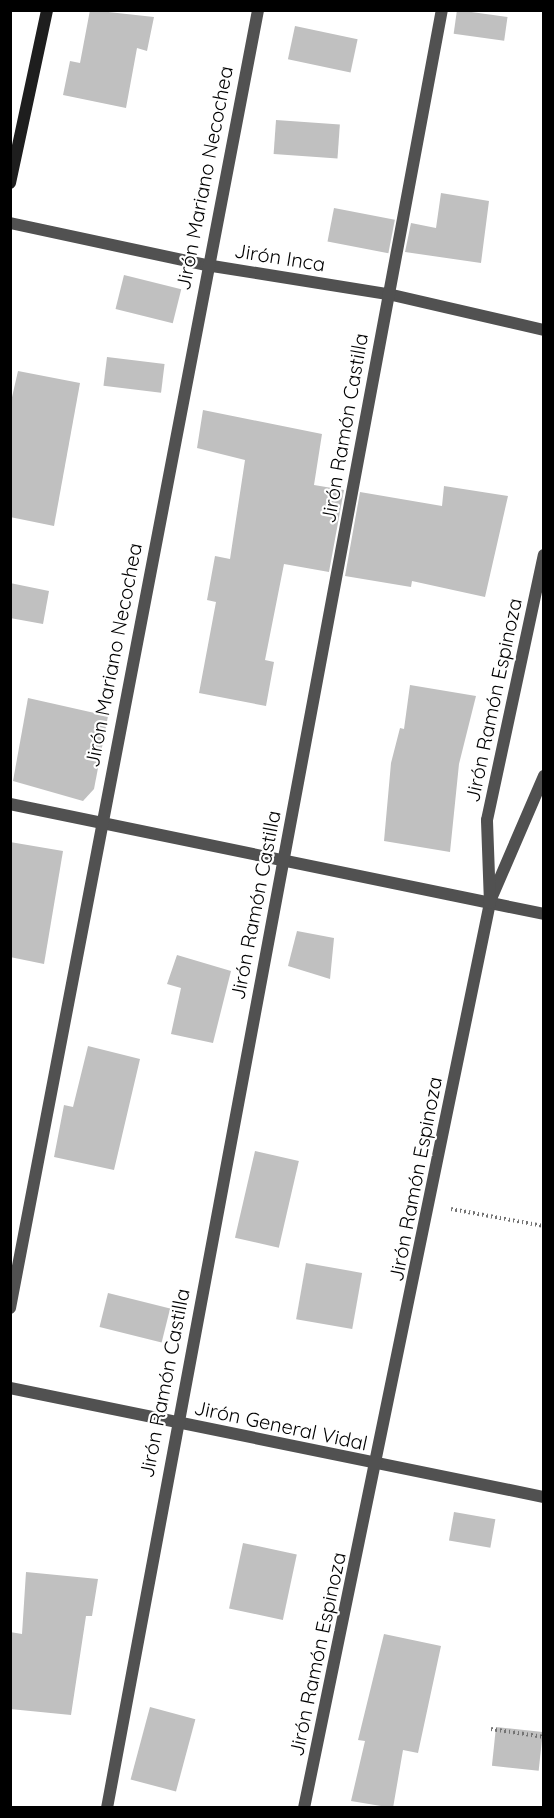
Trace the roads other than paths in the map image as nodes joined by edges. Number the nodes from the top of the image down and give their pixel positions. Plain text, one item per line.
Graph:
1 (47, 10) edge
2 (258, 10) edge
3 (442, 10) edge
4 (10, 183) edge
5 (10, 223) edge
6 (206, 265) junction
7 (388, 294) junction
8 (543, 330) edge
9 (543, 555) edge
10 (543, 776) edge
11 (10, 804) edge
12 (101, 826) junction
13 (284, 859) junction
14 (490, 903) junction
15 (543, 914) edge
16 (10, 1308) edge
17 (10, 1388) edge
18 (176, 1423) junction
19 (377, 1465) junction
20 (543, 1497) edge
21 (107, 1808) edge
22 (304, 1808) edge

1 - 4 street
2 - 6 street, Jirón Mariano Necochea
3 - 7 street, Jirón Ramón Castilla
5 - 6 street, Jirón Inca
6 - 7 street, Jirón Inca
6 - 12 street, Jirón Mariano Necochea
7 - 8 street, Jirón Inca
7 - 13 street, Jirón Ramón Castilla
9 - 14 street, Jirón Ramón Espinoza
10 - 14 street
11 - 12 street
12 - 13 street
12 - 16 street, Jirón Mariano Necochea
13 - 14 street
13 - 18 street, Jirón Ramón Castilla
14 - 15 street
14 - 19 street, Jirón Ramón Espinoza
17 - 18 street, Jirón General Vidal
18 - 19 street, Jirón General Vidal
18 - 21 street, Jirón Ramón Castilla
19 - 20 street, Jirón General Vidal
19 - 22 street, Jirón Ramón Espinoza

